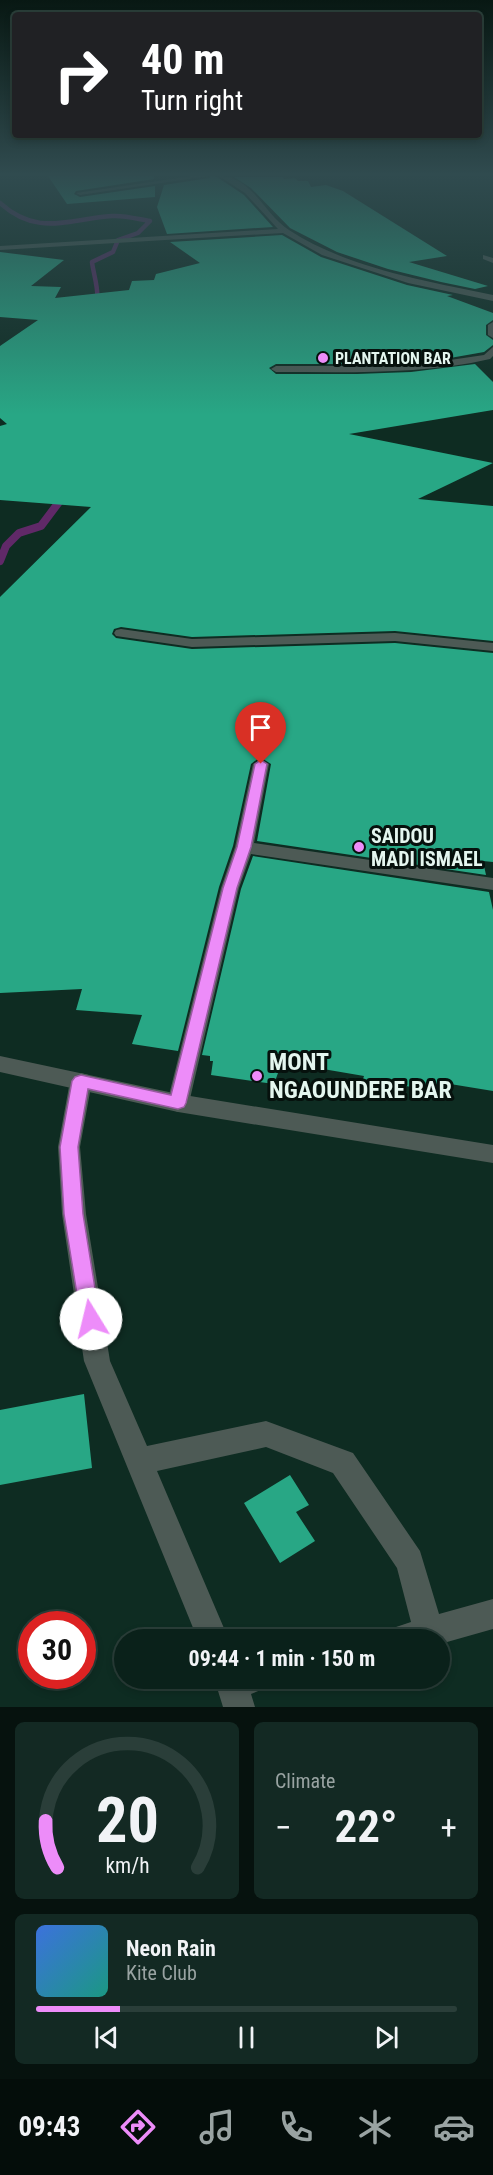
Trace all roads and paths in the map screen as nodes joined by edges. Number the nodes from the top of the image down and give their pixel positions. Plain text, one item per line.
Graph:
1 (334, 256) edge
2 (493, 291) edge
3 (488, 297) edge
4 (493, 325) edge
5 (493, 335) edge
6 (493, 350) edge
7 (276, 369) dead end
8 (121, 633) dead end
9 (493, 647) edge
10 (261, 764) dead end
11 (244, 847) junction
12 (493, 884) edge
13 (0, 1064) edge
14 (81, 1081) junction
15 (178, 1103) junction
16 (493, 1154) edge
17 (141, 1461) junction
18 (493, 1614) edge
19 (210, 1629) edge
20 (415, 1629) edge
21 (440, 1629) edge

1 - 3 street
2 - 3 street
4 - 5 street
6 - 7 street
8 - 9 street
10 - 11 street
11 - 12 street
11 - 15 street
13 - 14 street
14 - 15 street
14 - 17 street
15 - 16 street
17 - 19 street
17 - 20 street
18 - 21 street

